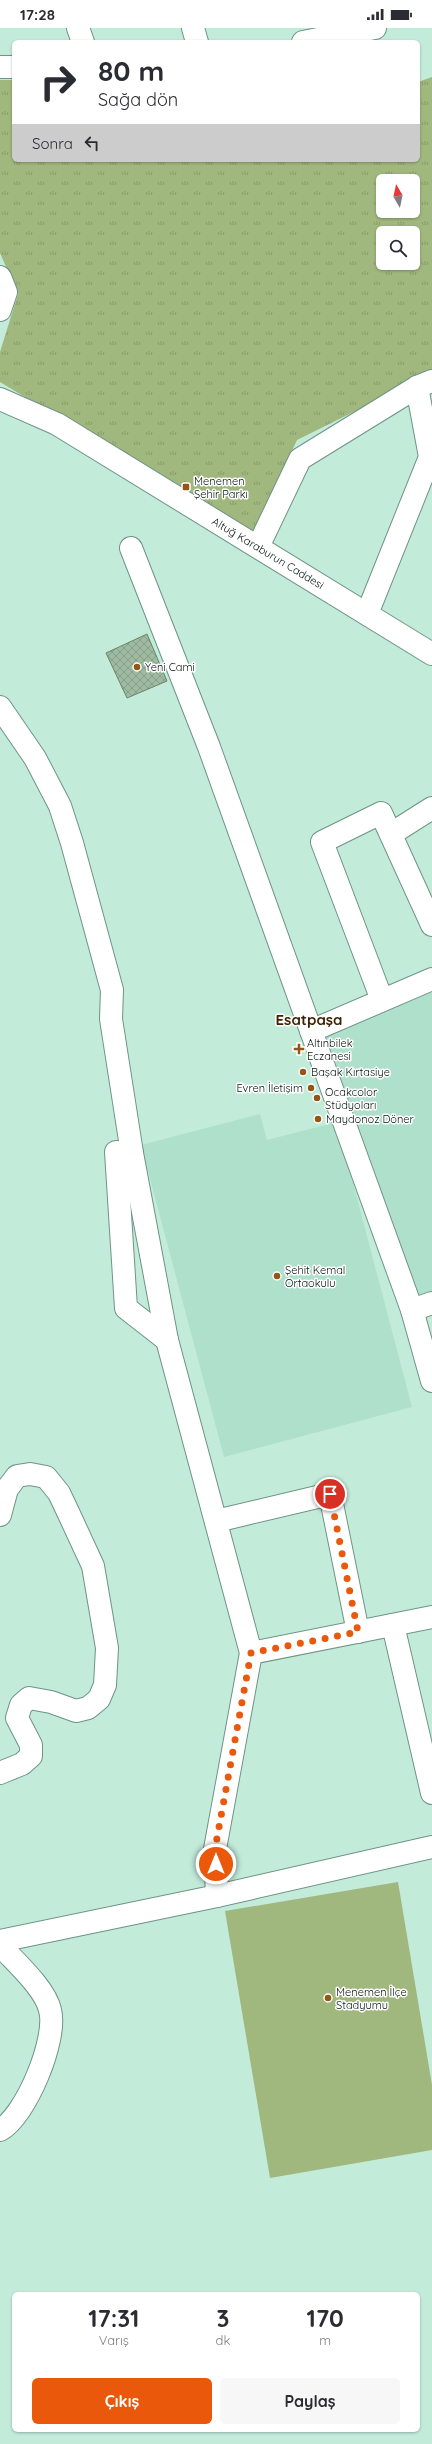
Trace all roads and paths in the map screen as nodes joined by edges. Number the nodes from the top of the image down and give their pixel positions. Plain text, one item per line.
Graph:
1 (78, 28) edge
2 (193, 28) edge
3 (375, 28) edge
4 (82, 40) edge
5 (196, 40) edge
6 (313, 40) edge
7 (0, 67) edge
8 (12, 67) edge
9 (0, 277) edge
10 (0, 310) edge
11 (424, 384) edge
12 (0, 399) edge
13 (258, 547) junction
14 (131, 548) dead end
15 (367, 614) junction
16 (432, 654) edge
17 (0, 706) edge
18 (432, 808) edge
19 (391, 834) junction
20 (432, 925) edge
21 (432, 979) edge
22 (382, 1000) junction
23 (311, 1031) junction
24 (132, 1153) junction
25 (422, 1306) edge
26 (168, 1340) junction
27 (432, 1381) edge
28 (0, 1515) edge
29 (216, 1521) junction
30 (432, 1618) edge
31 (393, 1625) junction
32 (358, 1632) junction
33 (251, 1653) junction
34 (0, 1773) edge
35 (432, 1793) edge
36 (432, 1847) edge
37 (217, 1896) junction
38 (0, 1941) edge
39 (0, 1944) edge
40 (0, 2130) edge

1 - 4 street
2 - 5 street
3 - 6 street
7 - 8 street
9 - 10 street
11 - 13 street
11 - 15 street
12 - 13 street, Altuğ Karaburun Caddesi
13 - 15 street, Altuğ Karaburun Caddesi
14 - 23 street
15 - 16 street, Altuğ Karaburun Caddesi
17 - 24 street
18 - 19 street
19 - 20 street
19 - 22 street
21 - 22 street
22 - 23 street
23 - 25 street
24 - 26 street
24 - 26 street
25 - 27 street
26 - 29 street
28 - 34 street
29 - 32 street
29 - 33 street
30 - 31 street
31 - 32 street
31 - 35 street
32 - 33 street
33 - 37 street
36 - 37 street
37 - 38 street
39 - 40 street

